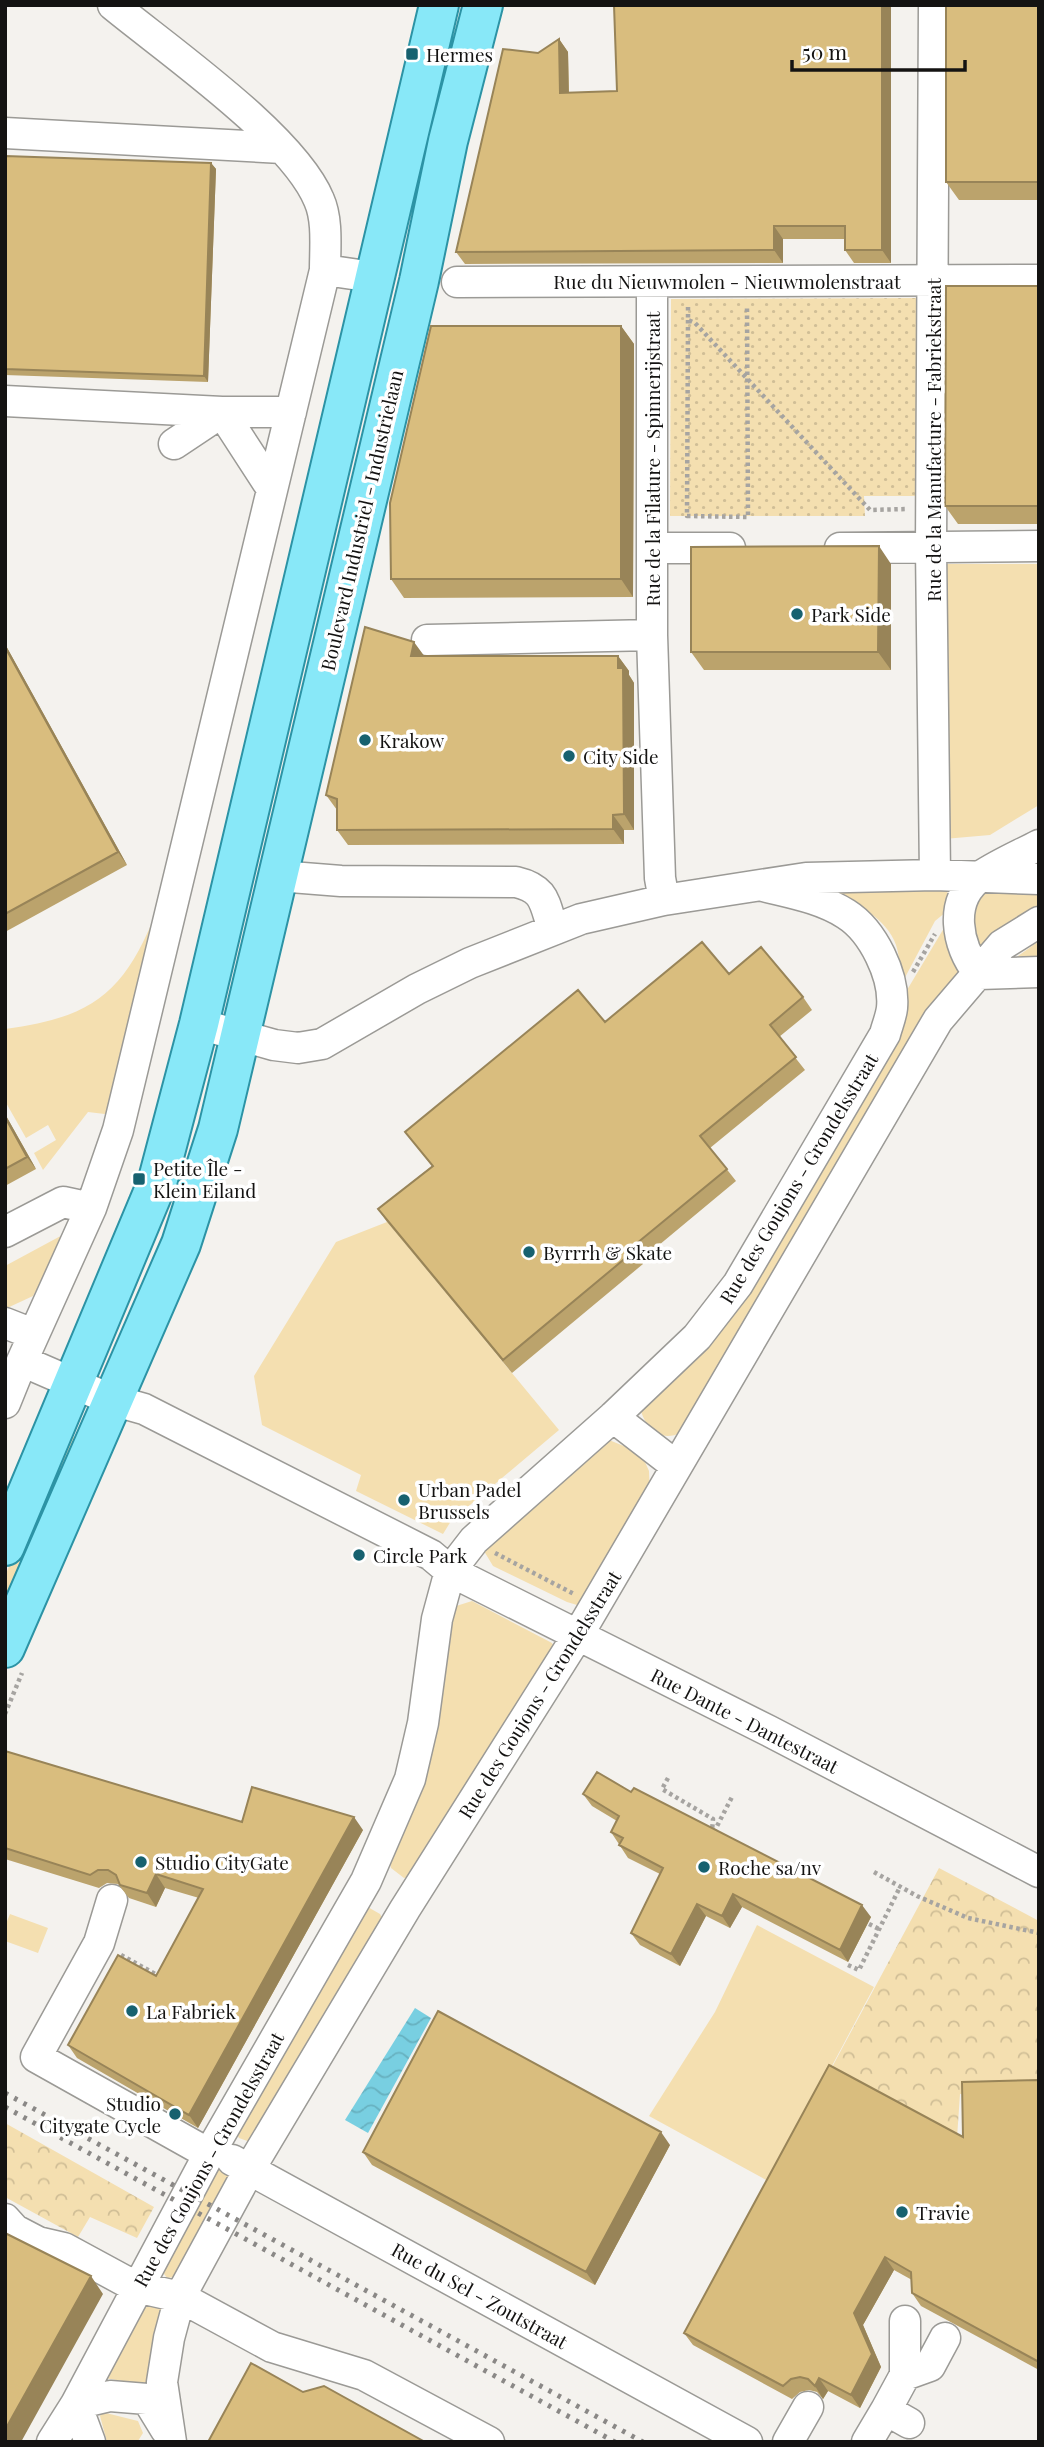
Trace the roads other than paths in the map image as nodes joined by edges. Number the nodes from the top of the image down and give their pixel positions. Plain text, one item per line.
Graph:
1 (113, 5) edge
2 (439, 5) edge
3 (483, 5) edge
4 (934, 5) edge
5 (5, 133) edge
6 (282, 148) junction
7 (325, 270) junction
8 (373, 277) junction
9 (934, 280) junction
10 (1039, 280) edge
11 (457, 282) dead end
12 (652, 290) junction
13 (5, 401) edge
14 (222, 412) junction
15 (291, 412) junction
16 (174, 444) dead end
17 (272, 489) junction
18 (1039, 546) edge
19 (652, 548) junction
20 (761, 548) edge
21 (816, 548) edge
22 (931, 548) junction
23 (652, 635) junction
24 (427, 640) dead end
25 (1039, 845) edge
26 (935, 875) junction
27 (278, 876) junction
28 (979, 877) junction
29 (1039, 879) edge
30 (763, 886) junction
31 (663, 900) junction
32 (1039, 922) edge
33 (552, 929) junction
34 (1039, 971) edge
35 (979, 974) junction
36 (200, 1024) junction
37 (241, 1035) junction
38 (91, 1208) junction
39 (5, 1232) edge
40 (5, 1323) edge
41 (33, 1334) junction
42 (22, 1361) junction
43 (73, 1384) junction
44 (112, 1400) junction
45 (5, 1403) edge
46 (614, 1417) junction
47 (675, 1465) junction
48 (5, 1546) edge
49 (450, 1571) junction
50 (578, 1635) junction
51 (5, 1648) edge
52 (1039, 1872) edge
53 (366, 1881) junction
54 (111, 1900) dead end
55 (405, 1909) junction
56 (210, 2151) junction
57 (249, 2170) junction
58 (5, 2219) edge
59 (136, 2287) junction
60 (180, 2297) junction
61 (905, 2321) dead end
62 (946, 2339) dead end
63 (905, 2375) junction
64 (76, 2404) junction
65 (808, 2407) dead end
66 (166, 2440) edge
67 (52, 2442) edge
68 (90, 2442) edge
69 (489, 2442) edge
70 (747, 2442) edge
71 (788, 2442) edge
72 (867, 2442) edge

1 - 6 street
2 - 8 main road
3 - 27 main road, Boulevard Industriel - Industrielaan
4 - 9 street, Rue de la Manufacture - Fabriekstraat
5 - 6 street
6 - 7 street
7 - 8 street
7 - 15 street
8 - 36 main road
9 - 10 street, Rue du Nieuwmolen - Nieuwmolenstraat
9 - 12 street, Rue du Nieuwmolen - Nieuwmolenstraat
9 - 22 street, Rue de la Manufacture - Fabriekstraat
11 - 12 street, Rue du Nieuwmolen - Nieuwmolenstraat
12 - 19 street, Rue de la Filature - Spinnerijstraat
13 - 14 street
14 - 15 street
14 - 16 street
14 - 17 street
15 - 17 street
17 - 38 street
18 - 22 street
19 - 20 street
19 - 23 street, Rue de la Filature - Spinnerijstraat
21 - 22 street
22 - 26 street, Rue de la Manufacture - Fabriekstraat
23 - 24 street, Rue de la Filature - Spinnerijstraat
23 - 31 street, Rue de la Filature - Spinnerijstraat
25 - 28 street
26 - 28 street
26 - 30 street
27 - 33 street
27 - 37 main road, Boulevard Industriel - Industrielaan
28 - 29 street
28 - 35 street
30 - 31 street
30 - 46 street, Rue des Goujons - Grondelsstraat
31 - 33 street
32 - 35 street, Rue des Goujons - Grondelsstraat
33 - 37 street
34 - 35 street
35 - 47 street, Rue des Goujons - Grondelsstraat
36 - 37 street
36 - 43 main road
37 - 44 main road, Boulevard Industriel - Industrielaan
38 - 39 street
38 - 41 street
40 - 41 street
41 - 42 street
42 - 43 street, Rue Dante - Dantestraat
42 - 45 street
43 - 44 street, Rue Dante - Dantestraat
43 - 48 main road
44 - 49 street, Rue Dante - Dantestraat
44 - 51 main road, Boulevard Industriel - Industrielaan
46 - 47 street
46 - 49 street, Rue des Goujons - Grondelsstraat
47 - 50 street, Rue des Goujons - Grondelsstraat
49 - 50 street, Rue Dante - Dantestraat
49 - 53 street, Rue des Goujons - Grondelsstraat
50 - 52 street, Rue Dante - Dantestraat
50 - 55 street, Rue des Goujons - Grondelsstraat
53 - 55 street
53 - 56 street, Rue des Goujons - Grondelsstraat
54 - 56 street, Rue du Sel - Zoutstraat
55 - 57 street, Rue des Goujons - Grondelsstraat
56 - 57 street, Rue du Sel - Zoutstraat
56 - 59 street, Rue des Goujons - Grondelsstraat
57 - 60 street, Rue des Goujons - Grondelsstraat
57 - 70 street, Rue du Sel - Zoutstraat
58 - 59 street
59 - 60 street
59 - 64 street, Rue des Goujons - Grondelsstraat
60 - 66 street, Rue des Goujons - Grondelsstraat
60 - 69 street
61 - 63 street
62 - 63 street
63 - 72 street
64 - 66 street, Rue des Goujons - Grondelsstraat
64 - 67 street
64 - 68 street
65 - 71 street

